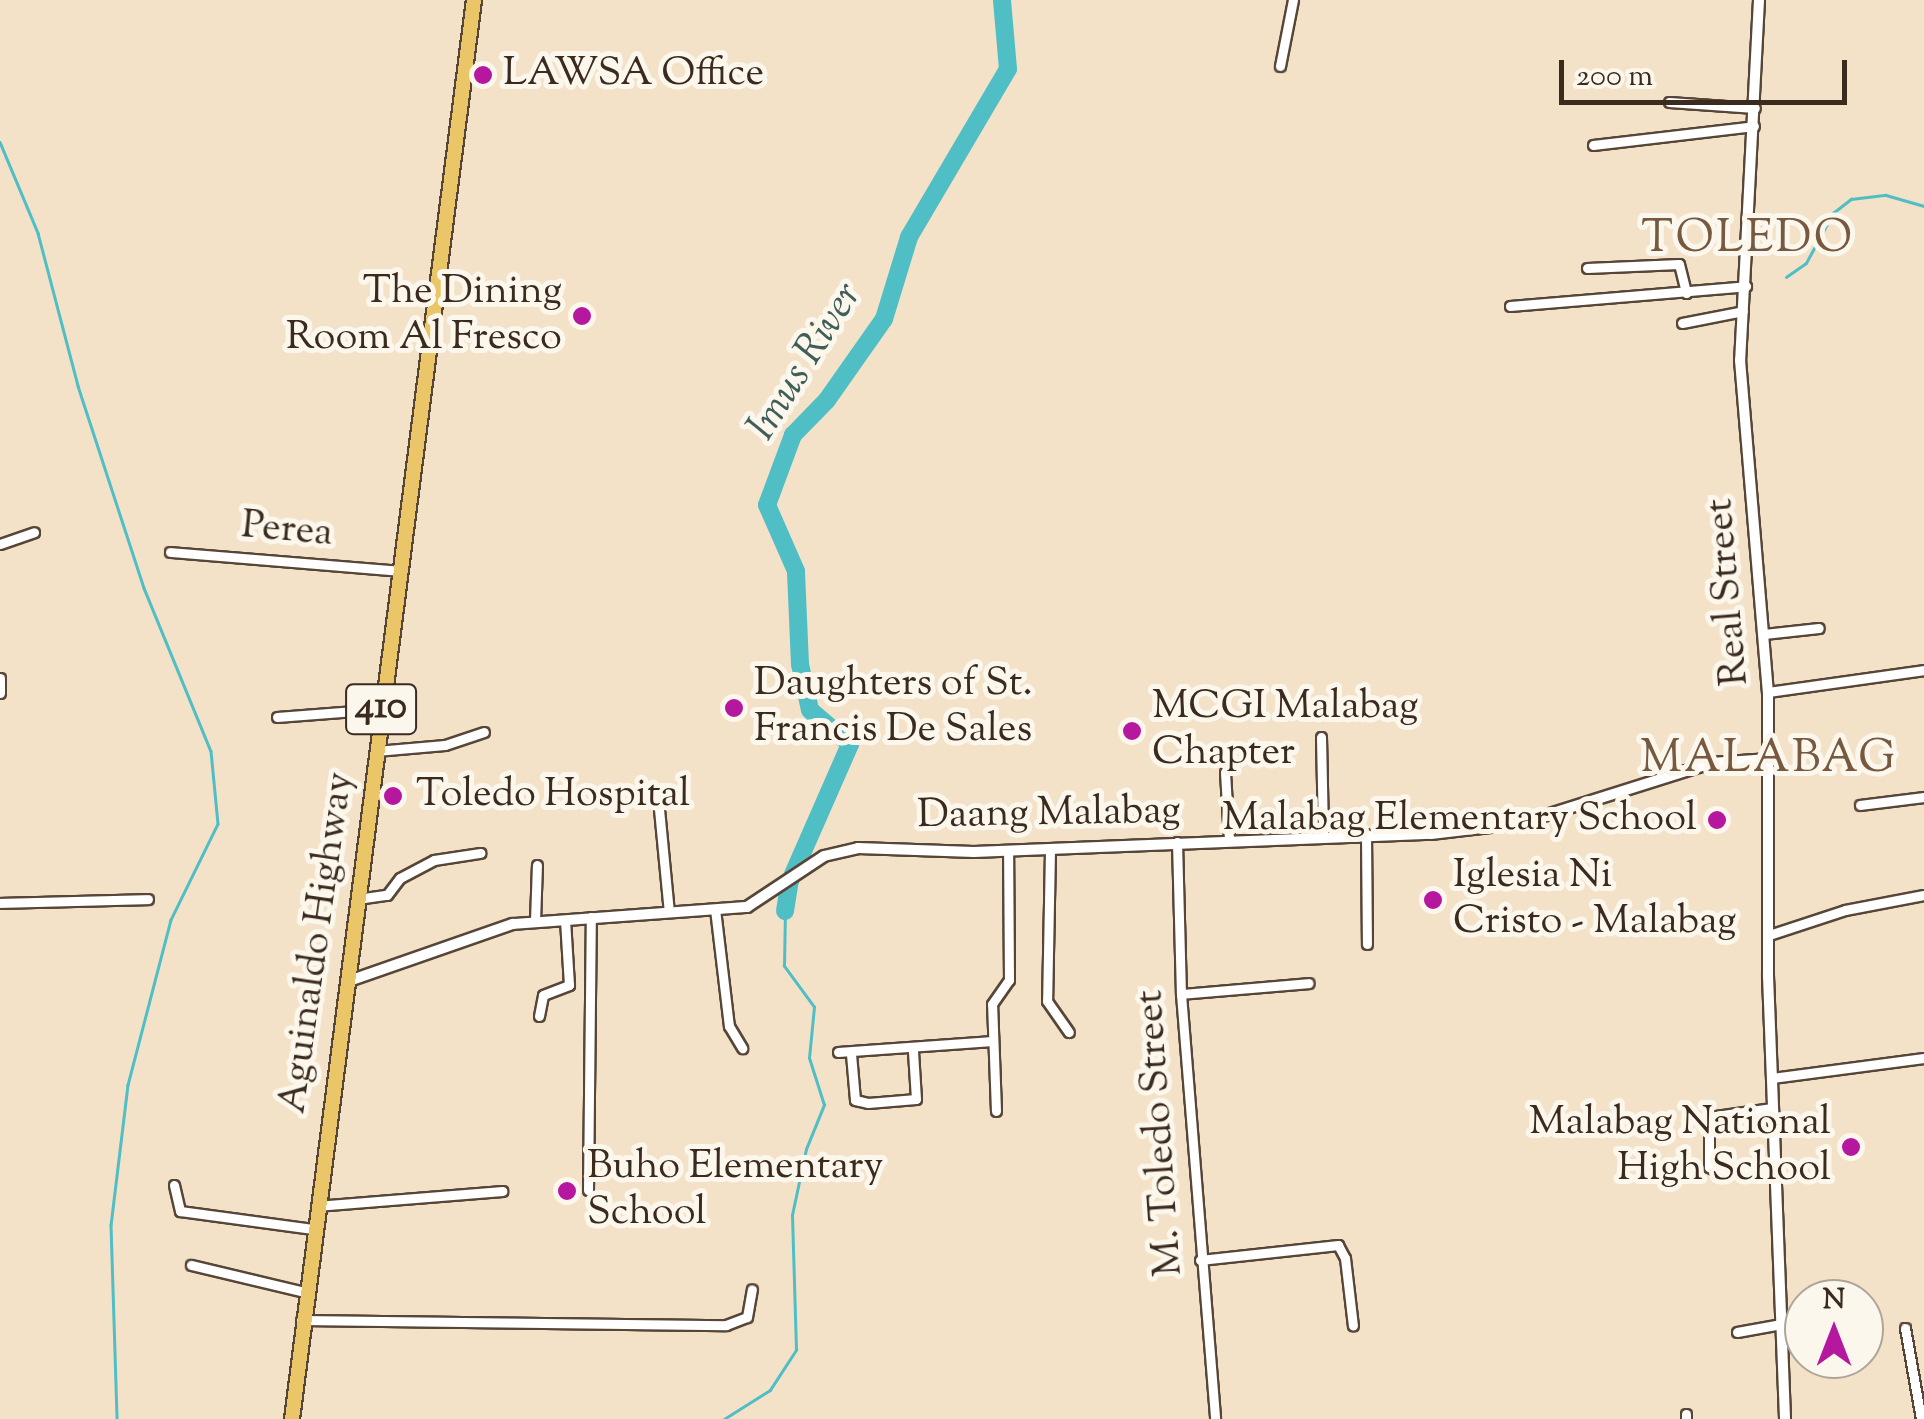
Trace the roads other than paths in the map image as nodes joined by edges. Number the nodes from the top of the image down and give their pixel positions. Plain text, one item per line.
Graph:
1 (474, 0) edge
2 (1292, 0) edge
3 (1759, 0) edge
4 (1280, 66) dead end
5 (1669, 102) dead end
6 (1756, 108) junction
7 (1754, 126) junction
8 (1593, 145) dead end
9 (1587, 268) dead end
10 (1747, 286) junction
11 (1686, 292) junction
12 (1510, 306) dead end
13 (1744, 311) junction
14 (1682, 323) dead end
15 (34, 532) dead end
16 (0, 544) edge
17 (170, 552) dead end
18 (400, 571) junction
19 (1819, 628) dead end
20 (1764, 634) junction
21 (1924, 670) edge
22 (0, 678) edge
23 (0, 692) edge
24 (1768, 692) junction
25 (382, 709) junction
26 (277, 716) dead end
27 (484, 732) dead end
28 (1321, 737) dead end
29 (376, 751) junction
30 (1770, 760) junction
31 (1225, 772) dead end
32 (1924, 797) edge
33 (1860, 805) dead end
34 (659, 809) dead end
35 (1366, 834) junction
36 (1322, 836) junction
37 (1229, 840) junction
38 (1177, 842) junction
39 (1050, 850) junction
40 (1008, 851) junction
41 (480, 854) dead end
42 (538, 865) dead end
43 (1924, 895) edge
44 (148, 899) dead end
45 (357, 899) junction
46 (0, 903) edge
47 (715, 909) junction
48 (669, 912) junction
49 (591, 918) junction
50 (565, 920) junction
51 (535, 921) junction
52 (1772, 934) junction
53 (1367, 944) dead end
54 (346, 982) junction
55 (1309, 983) dead end
56 (1181, 994) junction
57 (539, 1016) dead end
58 (1069, 1032) dead end
59 (993, 1041) junction
60 (742, 1048) dead end
61 (914, 1051) junction
62 (838, 1052) dead end
63 (851, 1054) junction
64 (1924, 1058) edge
65 (1772, 1078) junction
66 (1772, 1108) junction
67 (996, 1111) dead end
68 (1774, 1171) junction
69 (174, 1184) dead end
70 (588, 1190) dead end
71 (502, 1191) dead end
72 (316, 1206) junction
73 (312, 1229) junction
74 (1200, 1260) junction
75 (192, 1265) dead end
76 (752, 1289) dead end
77 (304, 1292) junction
78 (300, 1320) junction
79 (1781, 1324) junction
80 (1353, 1326) dead end
81 (1906, 1328) dead end
82 (1737, 1332) dead end
83 (292, 1419) edge
84 (1215, 1419) edge
85 (1785, 1419) edge
86 (1920, 1419) edge

1 - 18 main road, Aguinaldo Highway / 410
2 - 4 street
3 - 6 street, Real Street
5 - 6 street
6 - 7 street, Real Street
7 - 8 street
7 - 10 street, Real Street
9 - 11 street
10 - 11 street
10 - 13 street, Real Street
11 - 12 street
13 - 14 street
13 - 20 street, Real Street
15 - 16 street
17 - 18 street, Perea
18 - 25 main road, Aguinaldo Highway / 410
19 - 20 street
20 - 24 street, Real Street
21 - 24 street
22 - 23 street
24 - 30 street, Real Street
25 - 26 street
25 - 29 main road, Aguinaldo Highway / 410
27 - 29 street
28 - 36 street
29 - 45 main road, Aguinaldo Highway / 410
30 - 35 street, Daang Malabag
30 - 52 street, Real Street
31 - 37 street
32 - 33 street
34 - 48 street
35 - 36 street, Daang Malabag
35 - 53 street
36 - 37 street, Daang Malabag
37 - 38 street, Daang Malabag
38 - 39 street, Daang Malabag
38 - 56 street, M. Toledo Street
39 - 40 street, Daang Malabag
39 - 58 street
40 - 47 street, Daang Malabag
40 - 59 street
41 - 45 street
42 - 51 street
43 - 52 street
44 - 46 street
45 - 54 main road, Aguinaldo Highway / 410
47 - 48 street, Daang Malabag
47 - 60 street
48 - 49 street, Daang Malabag
49 - 50 street, Daang Malabag
49 - 70 street
50 - 51 street, Daang Malabag
50 - 57 street
51 - 54 street, Daang Malabag
52 - 65 street, Real Street
54 - 72 main road, Aguinaldo Highway / 410
55 - 56 street
56 - 74 street, M. Toledo Street
59 - 61 street
59 - 67 street
61 - 63 street
61 - 63 street
62 - 63 street
64 - 65 street
65 - 66 street, Real Street
66 - 68 street, Real Street
66 - 68 street
68 - 79 street, Real Street
69 - 73 street
71 - 72 street
72 - 73 main road, Aguinaldo Highway / 410
73 - 77 main road, Aguinaldo Highway / 410
74 - 80 street
74 - 84 street, M. Toledo Street
75 - 77 street
76 - 78 street
77 - 78 main road, Aguinaldo Highway / 410
78 - 83 main road, Aguinaldo Highway / 410
79 - 82 street
79 - 85 street, Real Street
81 - 86 street

